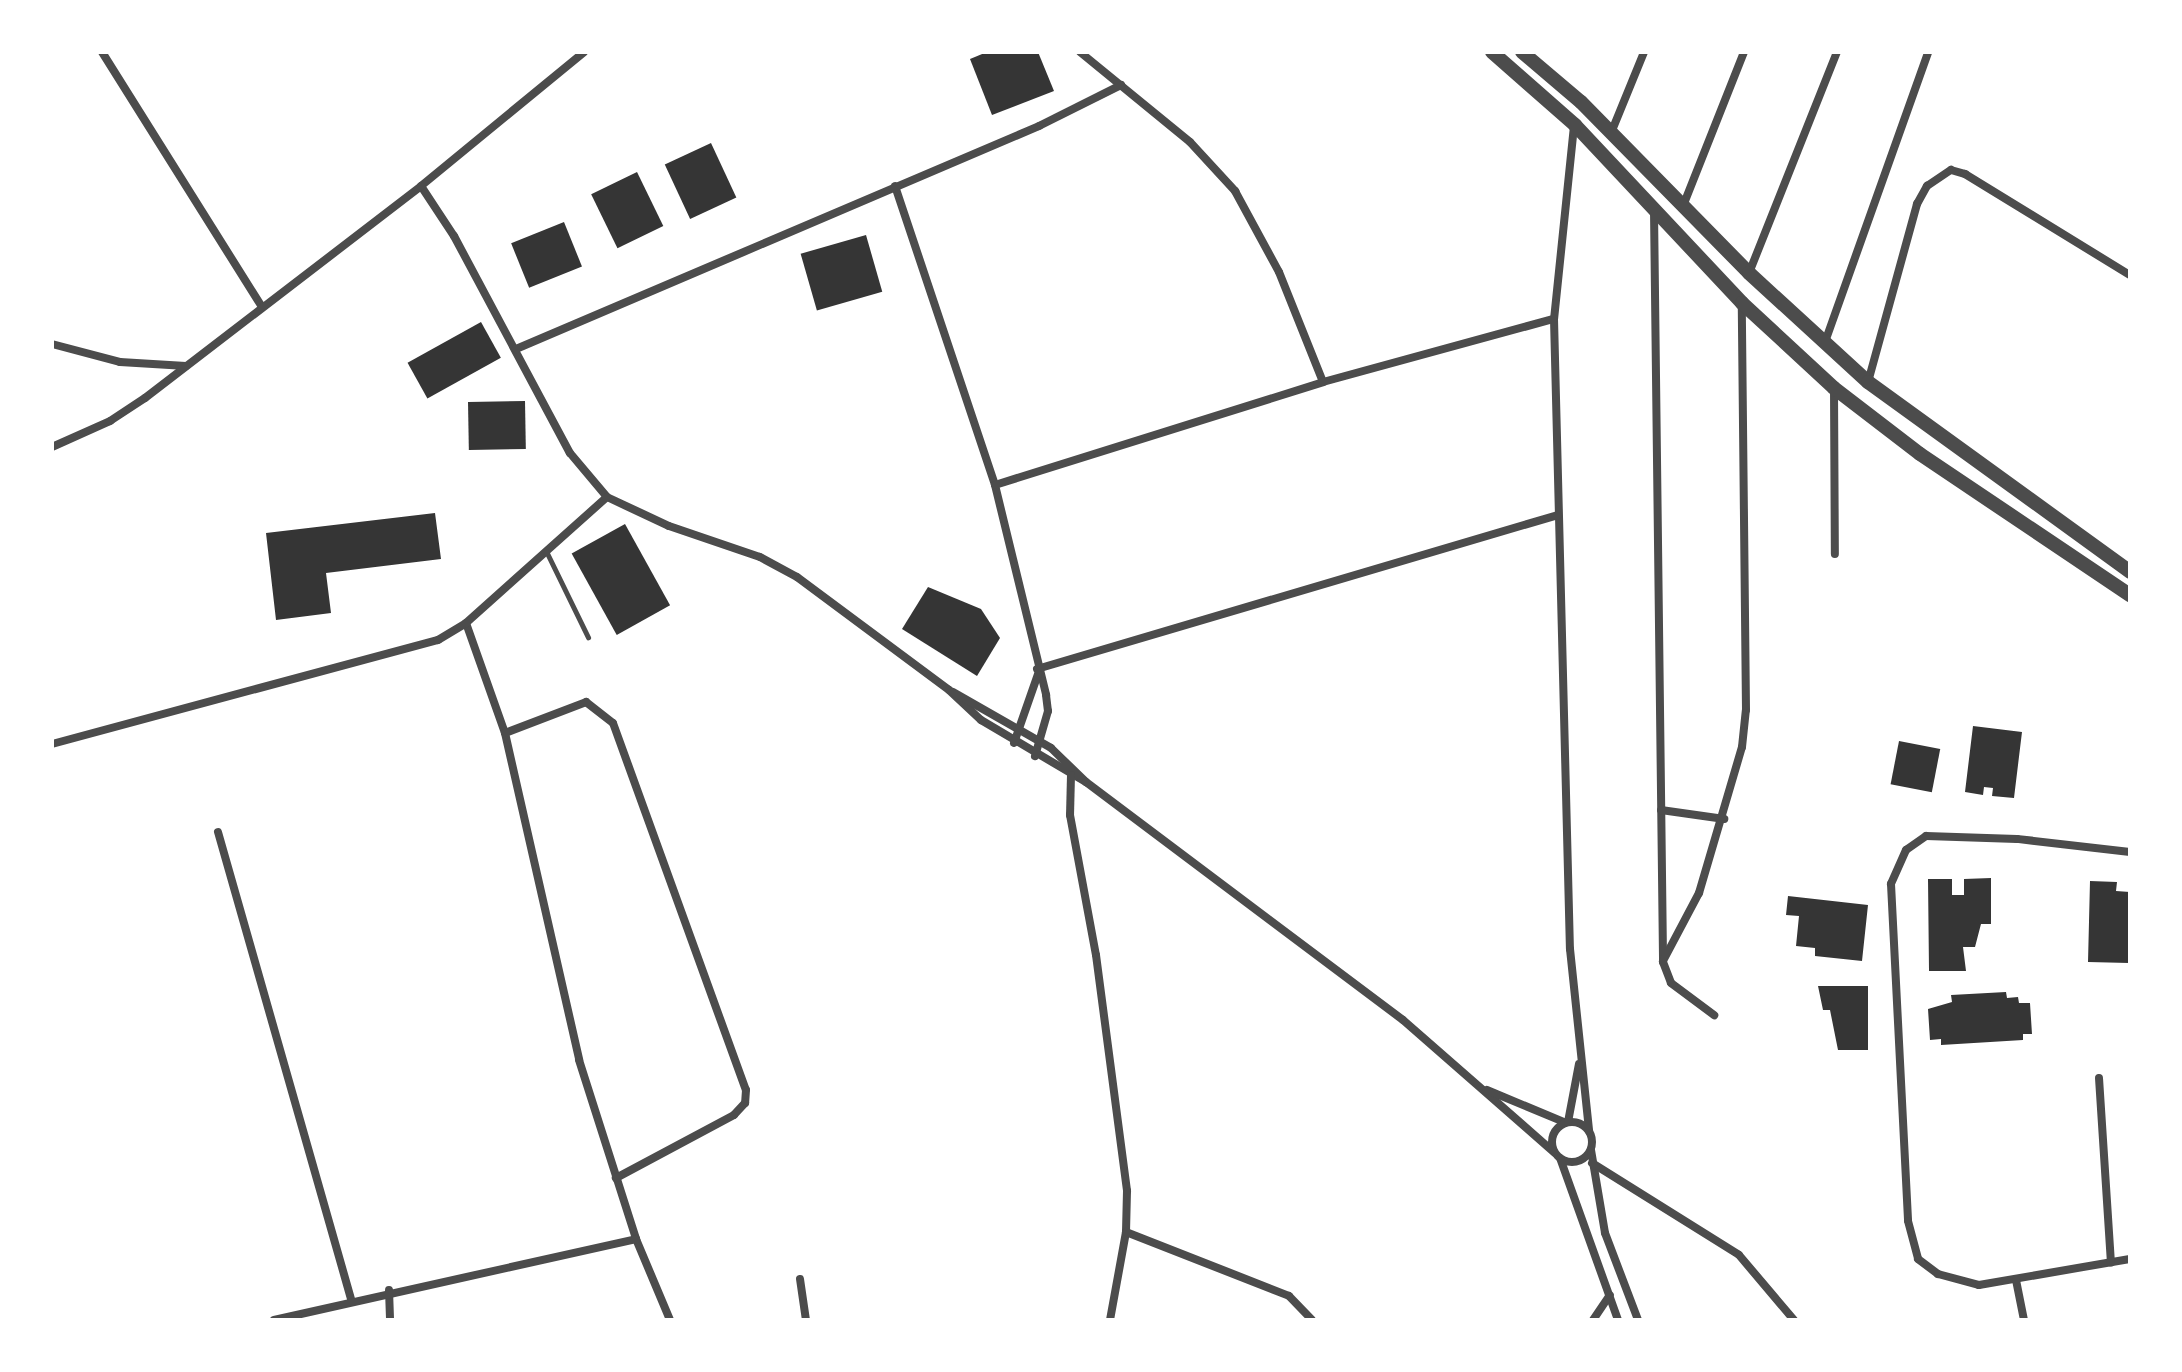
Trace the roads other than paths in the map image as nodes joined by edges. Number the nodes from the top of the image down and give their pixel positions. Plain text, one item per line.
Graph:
1 (102, 52) edge
2 (584, 52) edge
3 (1080, 52) edge
4 (1492, 52) edge
5 (1522, 52) edge
6 (1644, 52) edge
7 (1744, 52) edge
8 (1837, 52) edge
9 (1928, 52) edge
10 (1121, 85) junction
11 (1575, 125) junction
12 (1611, 133) junction
13 (421, 186) junction
14 (895, 186) junction
15 (1683, 206) junction
16 (1654, 210) junction
17 (1749, 273) junction
18 (2130, 275) edge
19 (1742, 303) junction
20 (262, 307) junction
21 (1554, 319) junction
22 (1825, 342) junction
23 (52, 344) edge
24 (516, 349) junction
25 (186, 366) junction
26 (1323, 382) junction
27 (1868, 382) junction
28 (1834, 388) junction
29 (52, 447) edge
30 (995, 485) junction
31 (607, 497) junction
32 (1558, 515) junction
33 (546, 551) junction
34 (1835, 554) dead end
35 (2130, 572) edge
36 (2130, 594) edge
37 (466, 623) junction
38 (588, 637) dead end
39 (1038, 672) junction
40 (949, 690) junction
41 (1019, 727) junction
42 (505, 733) junction
43 (1041, 741) junction
44 (1014, 743) junction
45 (52, 744) edge
46 (1035, 756) junction
47 (1072, 772) junction
48 (1661, 810) junction
49 (1724, 819) junction
50 (218, 832) dead end
51 (2130, 852) edge
52 (1663, 962) junction
53 (1714, 1015) dead end
54 (1580, 1060) junction
55 (2099, 1078) dead end
56 (1483, 1088) junction
57 (1566, 1122) junction
58 (1589, 1131) junction
59 (1591, 1150) junction
60 (1557, 1155) junction
61 (1592, 1163) junction
62 (616, 1178) junction
63 (1126, 1232) junction
64 (636, 1239) junction
65 (2130, 1259) edge
66 (2111, 1263) junction
67 (800, 1279) dead end
68 (2016, 1280) junction
69 (389, 1290) junction
70 (1610, 1295) junction
71 (352, 1301) junction
72 (274, 1320) edge
73 (390, 1320) edge
74 (670, 1320) edge
75 (806, 1320) edge
76 (1110, 1320) edge
77 (1312, 1320) edge
78 (1593, 1320) edge
79 (1618, 1320) edge
80 (1638, 1320) edge
81 (1794, 1320) edge
82 (2024, 1320) edge

1 - 20 street
2 - 13 street
3 - 10 street
4 - 11 street
5 - 12 street
6 - 12 street
7 - 15 street
8 - 17 street
9 - 22 street
10 - 14 street
10 - 26 street
11 - 16 street
11 - 21 street
12 - 15 street
13 - 20 street
13 - 24 street
14 - 24 street
14 - 30 street
15 - 17 street
16 - 19 street
16 - 48 street
17 - 22 street
18 - 27 street
19 - 28 street
19 - 49 street
20 - 25 street
21 - 26 street
21 - 32 street
22 - 27 street
23 - 25 street
24 - 31 street
25 - 29 street
26 - 30 street
27 - 35 street
28 - 34 street
28 - 36 street
30 - 39 street
31 - 33 street
31 - 40 street
32 - 39 street
32 - 54 street
33 - 37 street
33 - 38 lane
37 - 42 street
37 - 45 street
39 - 41 street
39 - 43 street
40 - 41 street
40 - 44 street
41 - 43 street
41 - 44 street
42 - 62 street
42 - 62 street
43 - 46 street
43 - 47 street
44 - 46 street
46 - 47 street
47 - 56 street
47 - 63 street
48 - 49 street
48 - 52 street
49 - 52 street
50 - 71 street
51 - 68 street
52 - 53 street
54 - 57 street
54 - 58 street
55 - 66 street
56 - 57 street
56 - 60 street
57 - 58 street
57 - 60 street
58 - 59 street
59 - 60 street
59 - 61 street
60 - 70 street
61 - 80 street
61 - 81 street
62 - 64 street
63 - 76 street
63 - 77 street
64 - 69 street
64 - 74 street
65 - 66 street
66 - 68 street
67 - 75 street
68 - 82 street
69 - 71 street
69 - 73 street
70 - 78 street
70 - 79 street
71 - 72 street

